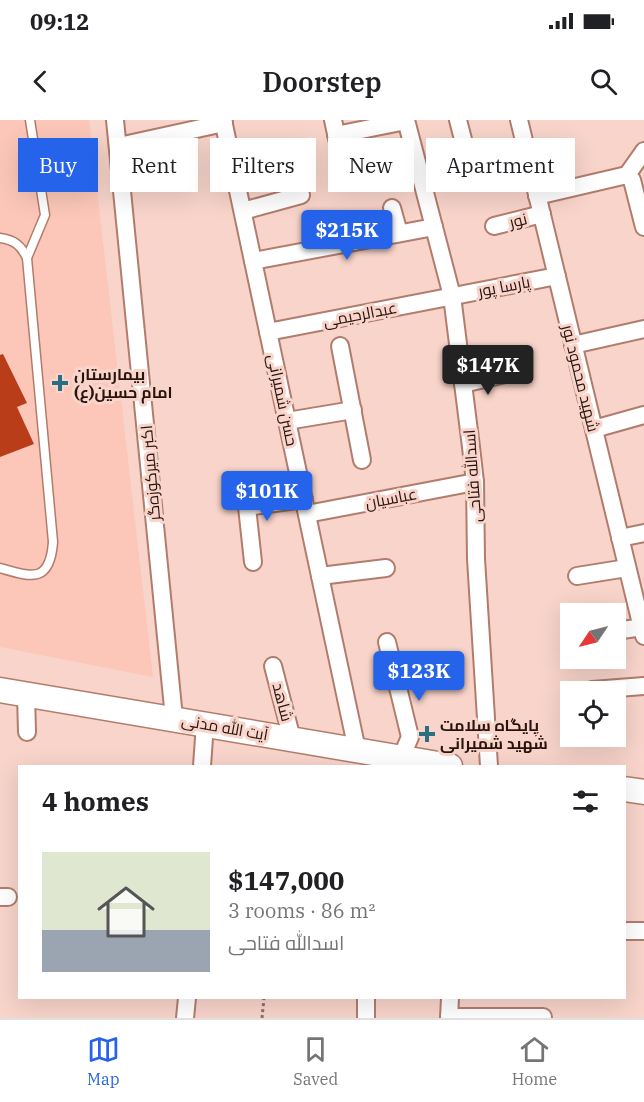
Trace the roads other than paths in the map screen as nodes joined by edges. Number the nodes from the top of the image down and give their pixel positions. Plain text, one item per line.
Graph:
1 (30, 120) edge
2 (116, 120) edge
3 (406, 120) edge
4 (458, 120) edge
5 (519, 120) edge
6 (224, 122) edge
7 (334, 128) edge
8 (118, 138) edge
9 (154, 138) edge
10 (463, 138) edge
11 (644, 151) edge
12 (627, 175) junction
13 (123, 192) edge
14 (301, 195) dead end
15 (537, 196) junction
16 (392, 208) dead end
17 (243, 212) junction
18 (542, 214) junction
19 (494, 226) dead end
20 (434, 227) junction
21 (644, 227) edge
22 (399, 233) junction
23 (0, 238) edge
24 (27, 258) junction
25 (253, 261) junction
26 (557, 276) junction
27 (452, 296) junction
28 (644, 329) edge
29 (268, 332) junction
30 (573, 345) junction
31 (340, 346) dead end
32 (505, 374) dead end
33 (463, 384) junction
34 (353, 410) junction
35 (644, 416) edge
36 (287, 421) junction
37 (594, 429) junction
38 (362, 460) dead end
39 (475, 482) junction
40 (305, 507) junction
41 (644, 533) edge
42 (620, 538) junction
43 (254, 562) dead end
44 (0, 568) edge
45 (386, 568) dead end
46 (627, 568) junction
47 (320, 576) junction
48 (576, 576) dead end
49 (643, 630) edge
50 (626, 631) edge
51 (387, 642) dead end
52 (273, 666) dead end
53 (644, 686) edge
54 (626, 687) edge
55 (0, 690) edge
56 (26, 694) junction
57 (174, 718) junction
58 (205, 724) junction
59 (27, 732) dead end
60 (292, 739) junction
61 (357, 750) junction
62 (392, 760) edge
63 (202, 765) edge
64 (440, 765) edge
65 (489, 765) edge
66 (626, 789) edge
67 (644, 792) edge
68 (644, 930) edge
69 (626, 931) edge
70 (187, 999) edge
71 (366, 999) edge
72 (450, 999) edge
73 (543, 1017) edge
74 (185, 1018) edge
75 (366, 1018) edge
76 (449, 1018) edge

1 - 24 lane
2 - 8 street, اکبر میرکوزه‌گر
3 - 7 street
3 - 20 street, اسدالله فتاحی
4 - 10 street
5 - 15 street, شهید محمود نور
6 - 9 street
6 - 17 street, حسن شمیرانی
11 - 12 street
12 - 15 street
12 - 21 street
13 - 57 street, اکبر میرکوزه‌گر
14 - 17 street
15 - 18 street, شهید محمود نور
16 - 22 street
17 - 25 street, حسن شمیرانی
18 - 19 street, نور
18 - 26 street, شهید محمود نور
20 - 22 street
20 - 27 street, اسدالله فتاحی
22 - 25 street
23 - 24 lane
24 - 44 lane
25 - 29 street, حسن شمیرانی
26 - 27 street, پارسا پور
26 - 30 street, شهید محمود نور
27 - 29 street, عبدالرحیمی
27 - 33 street, اسدالله فتاحی
28 - 30 street
29 - 36 street, حسن شمیرانی
30 - 37 street, شهید محمود نور
31 - 34 street
32 - 33 street
33 - 39 street, اسدالله فتاحی
34 - 36 street
34 - 38 street
35 - 37 street
36 - 40 street, حسن شمیرانی
37 - 42 street, شهید محمود نور
39 - 40 street, عباسیان
39 - 65 street, اسدالله فتاحی
40 - 43 street, عباسیان
40 - 47 street, حسن شمیرانی
41 - 42 street
42 - 46 street, شهید محمود نور
45 - 47 street
46 - 48 street
46 - 49 street, شهید محمود نور
47 - 61 street, حسن شمیرانی
49 - 50 street
51 - 62 street
52 - 60 street, شاهد
53 - 54 street
55 - 56 main road, آیت الله مدنی
56 - 57 main road, آیت الله مدنی
56 - 59 street
57 - 58 main road, آیت الله مدنی
58 - 60 main road, آیت الله مدنی
58 - 63 street
60 - 61 main road, آیت الله مدنی
61 - 62 main road, آیت الله مدنی
62 - 64 main road, آیت الله مدنی
66 - 67 main road
68 - 69 street
70 - 74 street
71 - 75 street
72 - 76 street
73 - 76 street

